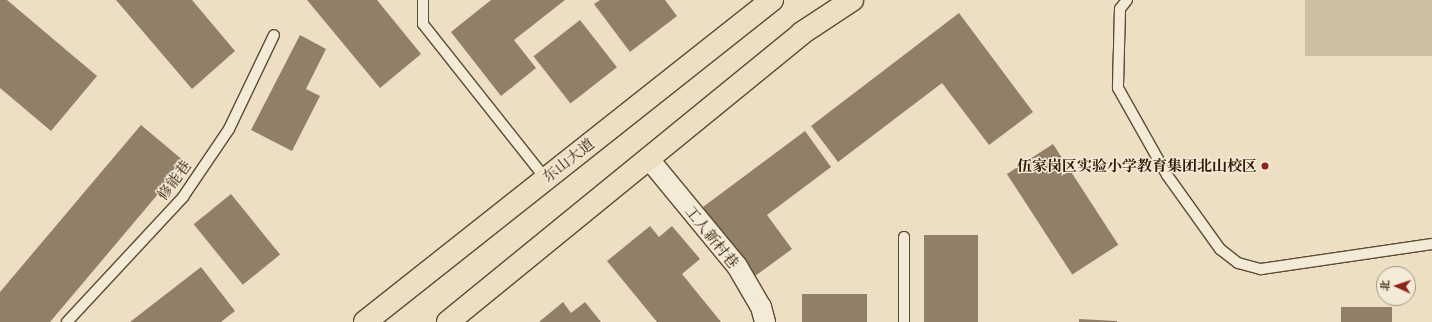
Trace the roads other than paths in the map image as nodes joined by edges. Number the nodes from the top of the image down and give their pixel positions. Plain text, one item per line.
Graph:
1 (423, 0) edge
2 (772, 0) edge
3 (832, 0) edge
4 (852, 0) edge
5 (1127, 0) edge
6 (802, 33) junction
7 (274, 35) dead end
8 (648, 158) junction
9 (545, 178) junction
10 (904, 238) dead end
11 (1432, 244) edge
12 (67, 322) edge
13 (364, 322) edge
14 (448, 322) edge
15 (765, 322) edge
16 (904, 322) edge

1 - 9 lane
2 - 9 main road, 东山大道
3 - 6 main road
4 - 6 main road
5 - 11 lane
6 - 8 main road
7 - 12 lane, 修能巷
8 - 14 main road
8 - 15 street, 工人新村巷
9 - 13 main road, 东山大道
10 - 16 lane

